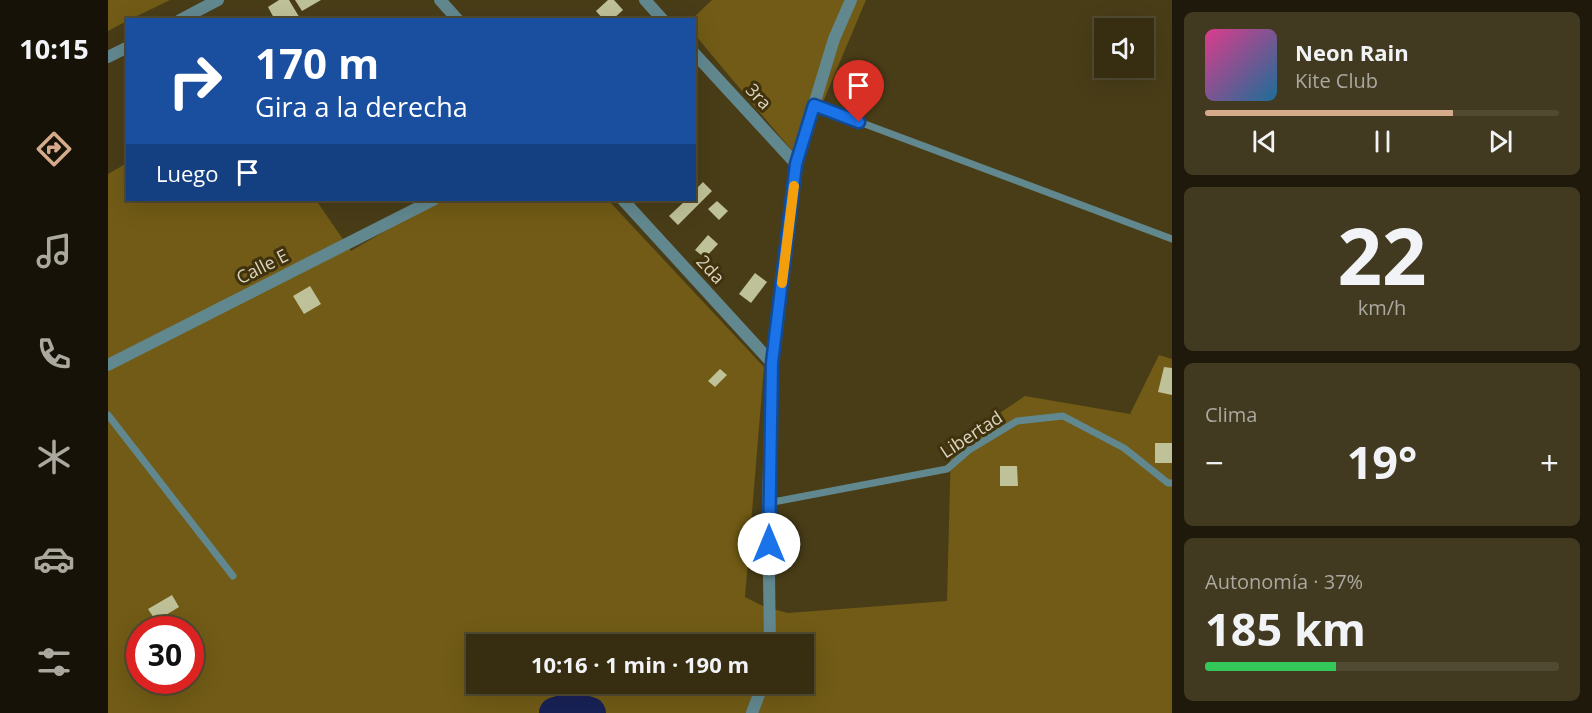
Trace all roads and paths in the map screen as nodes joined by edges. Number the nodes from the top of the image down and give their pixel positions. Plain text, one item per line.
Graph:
1 (218, 0) edge
2 (440, 0) edge
3 (645, 0) edge
4 (851, 0) edge
5 (184, 18) edge
6 (456, 18) edge
7 (661, 18) edge
8 (126, 47) edge
9 (696, 55) edge
10 (108, 57) edge
11 (814, 105) junction
12 (796, 164) junction
13 (431, 201) edge
14 (624, 201) edge
15 (1172, 239) edge
16 (772, 363) junction
17 (108, 365) edge
18 (108, 415) edge
19 (1172, 483) edge
20 (768, 503) junction
21 (233, 576) dead end
22 (770, 634) edge
23 (759, 694) edge
24 (752, 713) edge

1 - 5 street
2 - 6 street
3 - 7 street
4 - 11 street
8 - 10 street
9 - 12 street, 3ra
11 - 12 street
11 - 15 lane
12 - 16 street
13 - 17 street, Calle E
14 - 16 street, 2da
16 - 20 street
18 - 21 lane
19 - 20 lane, Libertad
20 - 22 street
23 - 24 street

